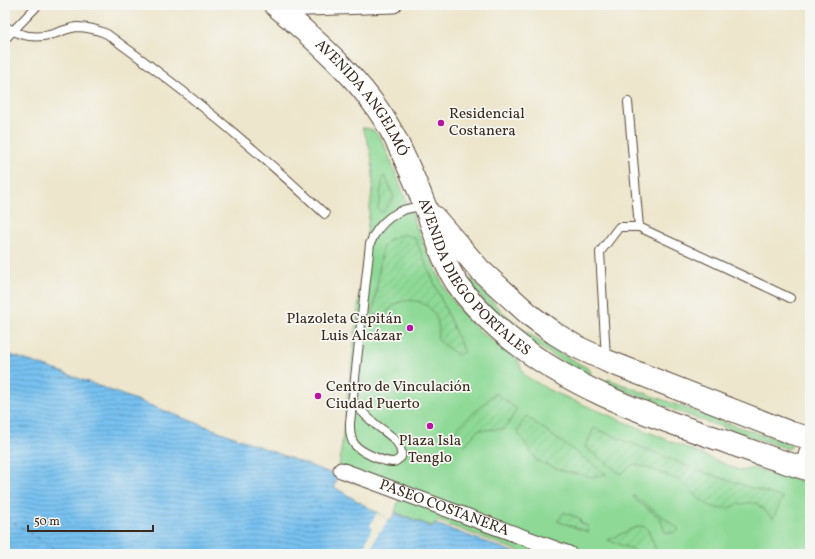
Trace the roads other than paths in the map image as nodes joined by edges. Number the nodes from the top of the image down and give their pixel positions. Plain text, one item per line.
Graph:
1 (38, 5) edge
2 (394, 5) edge
3 (278, 7) edge
4 (8, 29) edge
5 (5, 38) edge
6 (628, 102) dead end
7 (426, 207) junction
8 (325, 214) dead end
9 (639, 227) junction
10 (790, 298) dead end
11 (607, 361) junction
12 (595, 392) junction
13 (352, 400) junction
14 (810, 438) edge
15 (810, 443) edge
16 (806, 469) edge
17 (341, 470) dead end
18 (569, 554) edge

1 - 4 lane
2 - 3 street
3 - 7 main road, AVENIDA ANGELMÓ
4 - 5 lane
4 - 8 lane
6 - 9 lane
7 - 11 main road, AVENIDA DIEGO PORTALES
7 - 12 main road, AVENIDA DIEGO PORTALES
7 - 13 lane
9 - 10 lane
9 - 11 lane
11 - 12 main road
11 - 14 main road, AVENIDA DIEGO PORTALES
12 - 16 main road, AVENIDA DIEGO PORTALES
13 - 13 lane
15 - 16 street
17 - 18 street, PASEO COSTANERA

